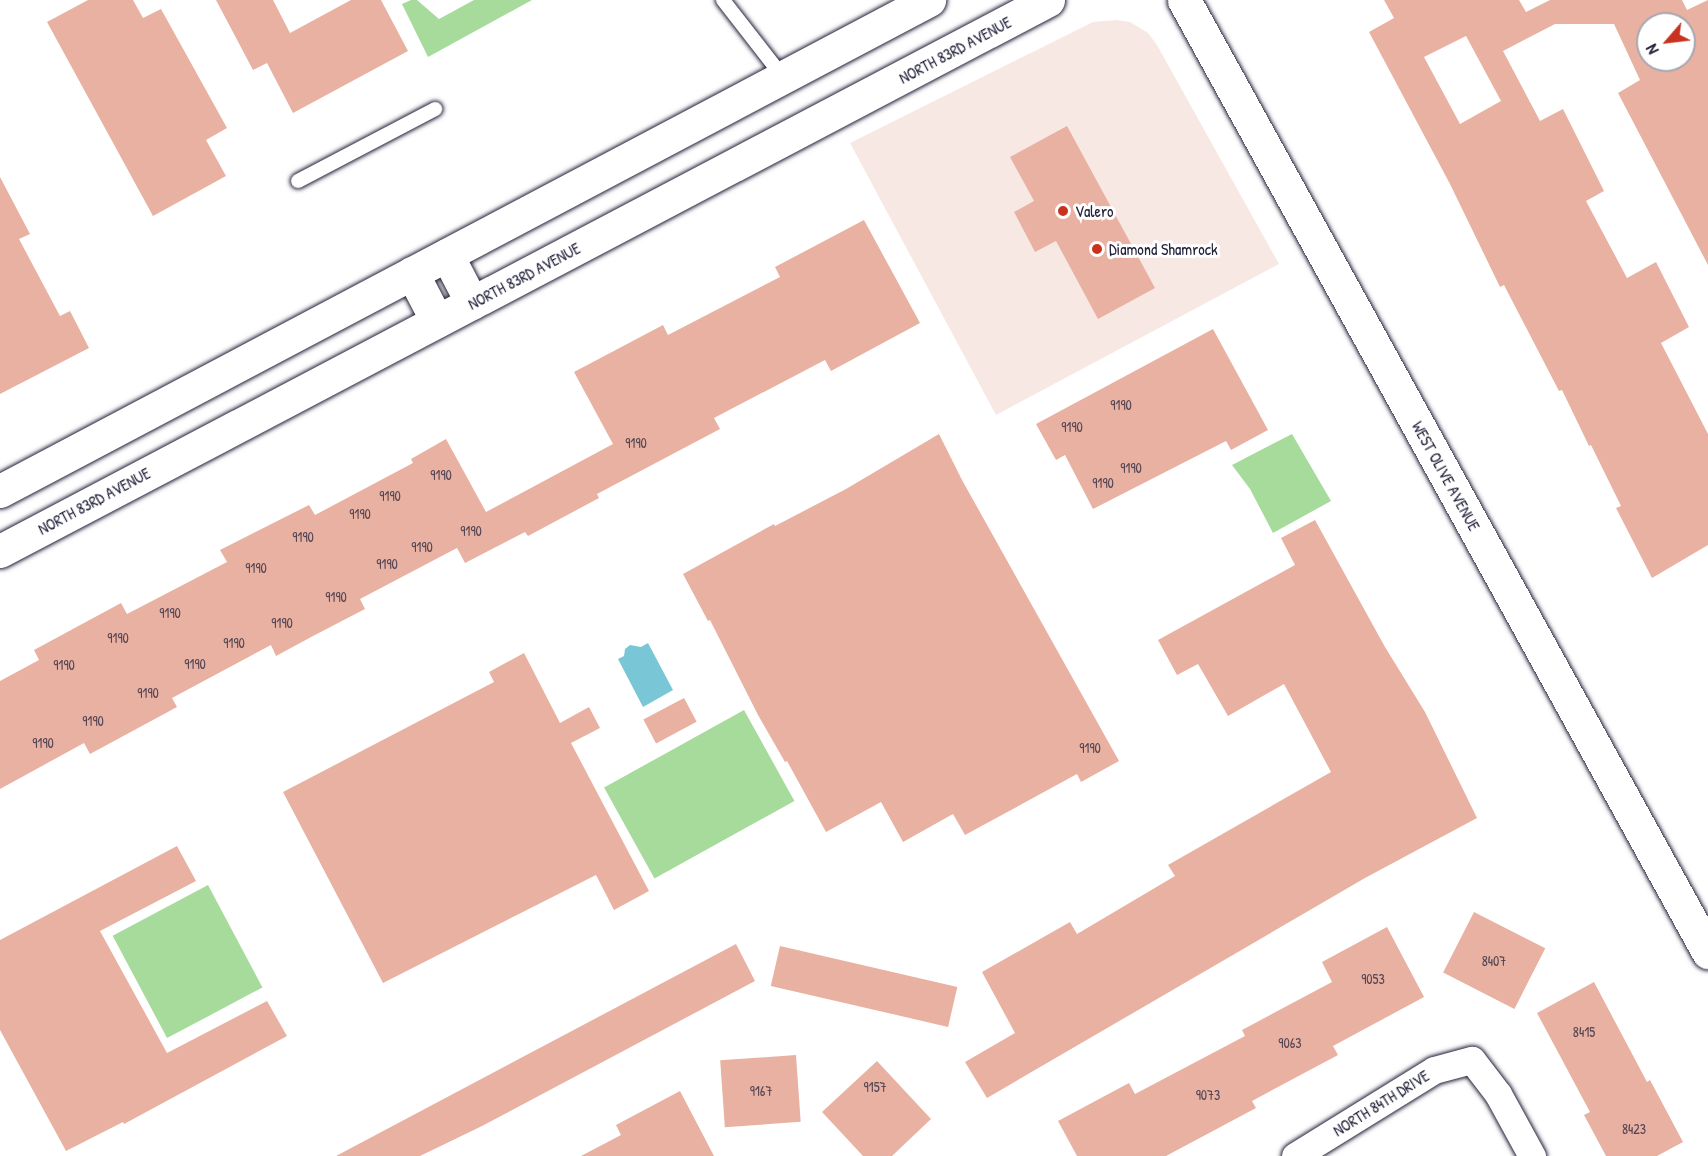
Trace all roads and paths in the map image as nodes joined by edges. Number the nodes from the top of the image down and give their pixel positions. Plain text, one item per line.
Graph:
1 (723, 0) edge
2 (929, 0) edge
3 (1048, 0) edge
4 (1184, 0) edge
5 (783, 77) junction
6 (435, 109) dead end
7 (298, 181) dead end
8 (447, 255) junction
9 (412, 273) junction
10 (472, 303) junction
11 (437, 321) junction
12 (0, 491) edge
13 (0, 551) edge
14 (1708, 952) edge
15 (1295, 1156) edge
16 (1532, 1156) edge

1 - 5 lane
2 - 5 main road
3 - 10 main road, NORTH 83RD AVENUE
4 - 14 main road, WEST OLIVE AVENUE
5 - 8 main road
6 - 7 lane
8 - 9 main road
8 - 10 main road
9 - 11 main road
9 - 12 main road
10 - 11 main road, NORTH 83RD AVENUE
11 - 13 main road, NORTH 83RD AVENUE
15 - 16 street, NORTH 84TH DRIVE

